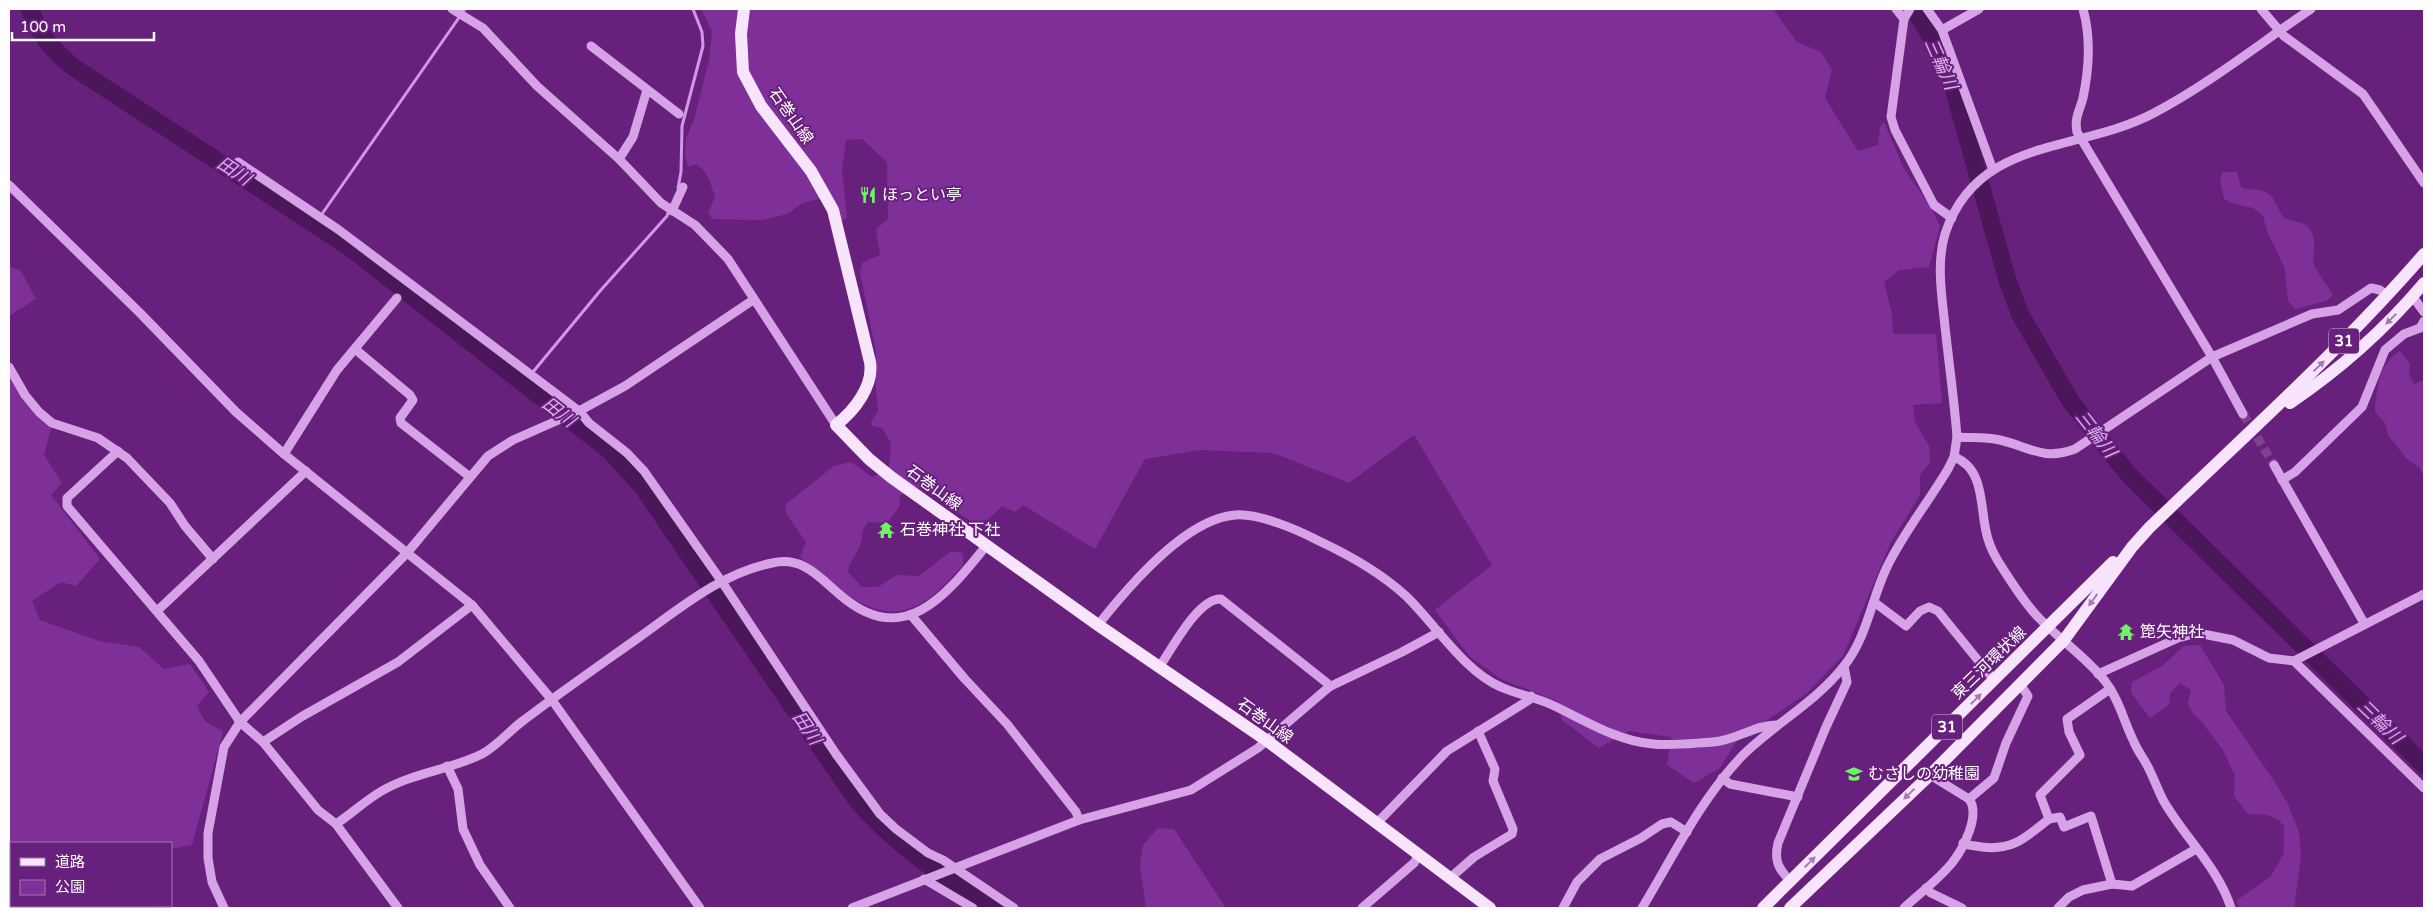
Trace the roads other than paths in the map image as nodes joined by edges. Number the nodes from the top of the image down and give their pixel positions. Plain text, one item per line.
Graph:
1 (452, 9) edge
2 (744, 9) edge
3 (1896, 9) edge
4 (1927, 9) edge
5 (1979, 9) edge
6 (2083, 9) edge
7 (2261, 9) edge
8 (2312, 9) edge
9 (1907, 14) edge
10 (1942, 30) junction
11 (2278, 31) junction
12 (591, 46) dead end
13 (647, 90) junction
14 (679, 114) dead end
15 (2080, 139) junction
16 (619, 159) junction
17 (238, 162) dead end
18 (1991, 171) junction
19 (2424, 182) edge
20 (9, 186) edge
21 (683, 187) dead end
22 (672, 211) junction
23 (1952, 218) junction
24 (2424, 254) edge
25 (2424, 283) edge
26 (2388, 296) junction
27 (2413, 297) junction
28 (397, 298) dead end
29 (753, 300) junction
30 (2424, 312) edge
31 (2424, 321) edge
32 (355, 349) junction
33 (2212, 357) junction
34 (9, 367) edge
35 (576, 413) junction
36 (2243, 414) tunnel mouth
37 (2260, 424) junction
38 (836, 425) junction
39 (1957, 437) junction
40 (118, 451) junction
41 (284, 454) junction
42 (1954, 457) junction
43 (2274, 465) tunnel mouth
44 (306, 471) junction
45 (470, 477) junction
46 (2282, 480) junction
47 (986, 546) junction
48 (2132, 547) junction
49 (407, 553) junction
50 (213, 560) junction
51 (720, 583) junction
52 (2424, 594) edge
53 (1874, 602) junction
54 (472, 605) junction
55 (157, 611) junction
56 (911, 615) junction
57 (2364, 623) junction
58 (1098, 625) junction
59 (2048, 627) junction
60 (1439, 632) junction
61 (2064, 640) junction
62 (2296, 659) junction
63 (1160, 666) junction
64 (1844, 666) junction
65 (2098, 674) junction
66 (1994, 680) junction
67 (2020, 684) junction
68 (1329, 687) junction
69 (2110, 689) junction
70 (1531, 696) junction
71 (552, 700) junction
72 (240, 722) junction
73 (1778, 725) junction
74 (1478, 731) junction
75 (1266, 740) junction
76 (263, 742) junction
77 (447, 766) junction
78 (1930, 774) junction
79 (1722, 778) junction
80 (2424, 788) edge
81 (1798, 797) junction
82 (1969, 799) junction
83 (2049, 819) junction
84 (1079, 820) junction
85 (336, 824) junction
86 (1376, 824) junction
87 (1687, 832) junction
88 (1963, 843) junction
89 (2196, 849) junction
90 (1418, 856) junction
91 (950, 869) junction
92 (926, 878) junction
93 (1449, 879) junction
94 (1790, 881) junction
95 (2112, 884) junction
96 (1926, 888) junction
97 (697, 907) edge
98 (224, 908) edge
99 (398, 908) edge
100 (510, 908) edge
101 (852, 908) edge
102 (972, 908) edge
103 (1014, 908) edge
104 (1362, 908) edge
105 (1490, 908) edge
106 (1563, 908) edge
107 (1642, 908) edge
108 (1763, 908) edge
109 (1790, 908) edge
110 (1904, 908) edge
111 (1962, 908) edge
112 (2058, 908) edge
113 (2230, 908) edge

1 - 16 street
2 - 38 main road, 石巻山線
3 - 9 street
4 - 10 street
5 - 10 street
6 - 15 street
7 - 11 street
8 - 11 street
9 - 23 street
10 - 18 street
11 - 15 street
11 - 19 street
12 - 13 street
13 - 14 street
13 - 16 street
15 - 18 street
15 - 33 street
16 - 22 street
17 - 35 street
18 - 23 street
20 - 41 street
21 - 22 street
22 - 29 street
23 - 39 street
24 - 26 main road, 東三河環状線 / 31
25 - 27 main road, 東三河環状線 / 31
26 - 33 street
37 -> 26 main road, 東三河環状線 / 31
27 - 30 street
27 -> 37 main road, 東三河環状線 / 31
28 - 32 street
29 - 35 street
29 - 38 street
31 - 46 street
32 - 41 street
32 - 45 street
33 - 36 street
33 - 39 street
34 - 40 street
35 - 45 street
35 - 51 street
37 - 48 main road, 東三河環状線 / 31
38 - 47 main road, 石巻山線
39 - 42 street
40 - 50 street
40 - 55 street
41 - 44 street
42 - 53 street
42 - 59 street
43 - 46 street
44 - 49 street
44 - 50 street
45 - 49 street
46 - 57 street
47 - 56 street
47 - 58 main road, 石巻山線
48 - 59 main road, 東三河環状線 / 31
48 -> 61 main road, 東三河環状線 / 31
49 - 54 street
49 - 72 street
50 - 55 street
51 - 56 street
51 - 71 street
51 - 91 street
52 - 57 street
53 - 64 street
53 - 66 street
54 - 71 street
54 - 76 street
55 - 72 street
56 - 84 street
57 - 62 street
58 - 60 street
58 - 63 main road, 石巻山線
59 - 61 street
59 - 66 main road, 東三河環状線 / 31
60 - 68 street
60 - 70 street
61 - 65 street
61 - 67 main road, 東三河環状線 / 31
62 - 65 street
62 - 80 street
63 - 68 street
63 - 75 main road, 石巻山線
64 - 73 street
64 - 81 street
65 - 69 street
94 -> 66 main road, 東三河環状線 / 31
67 - 78 main road, 東三河環状線 / 31
67 - 82 street
68 - 75 street
69 - 83 street
69 - 89 street
70 - 73 street
70 - 74 street
71 - 77 street
71 - 97 street
72 - 76 street
72 - 98 street
73 - 79 street
74 - 86 street
74 - 93 street
75 - 84 street
75 - 86 main road, 石巻山線
76 - 85 street
77 - 85 street
77 - 100 street
78 - 82 street
78 -> 109 main road, 東三河環状線 / 31
79 - 81 street
79 - 87 street
81 - 94 street
82 - 88 street
83 - 88 street
83 - 95 street
84 - 91 street
85 - 99 street
86 - 90 main road, 石巻山線
87 - 106 street
87 - 107 street
88 - 96 street
89 - 95 street
89 - 113 street
90 - 93 main road, 石巻山線
90 - 104 street
91 - 92 street
91 - 103 street
92 - 101 street
92 - 102 street
93 - 105 main road, 石巻山線
94 - 108 main road, 東三河環状線 / 31
95 - 112 street
96 - 110 street
96 - 111 street

